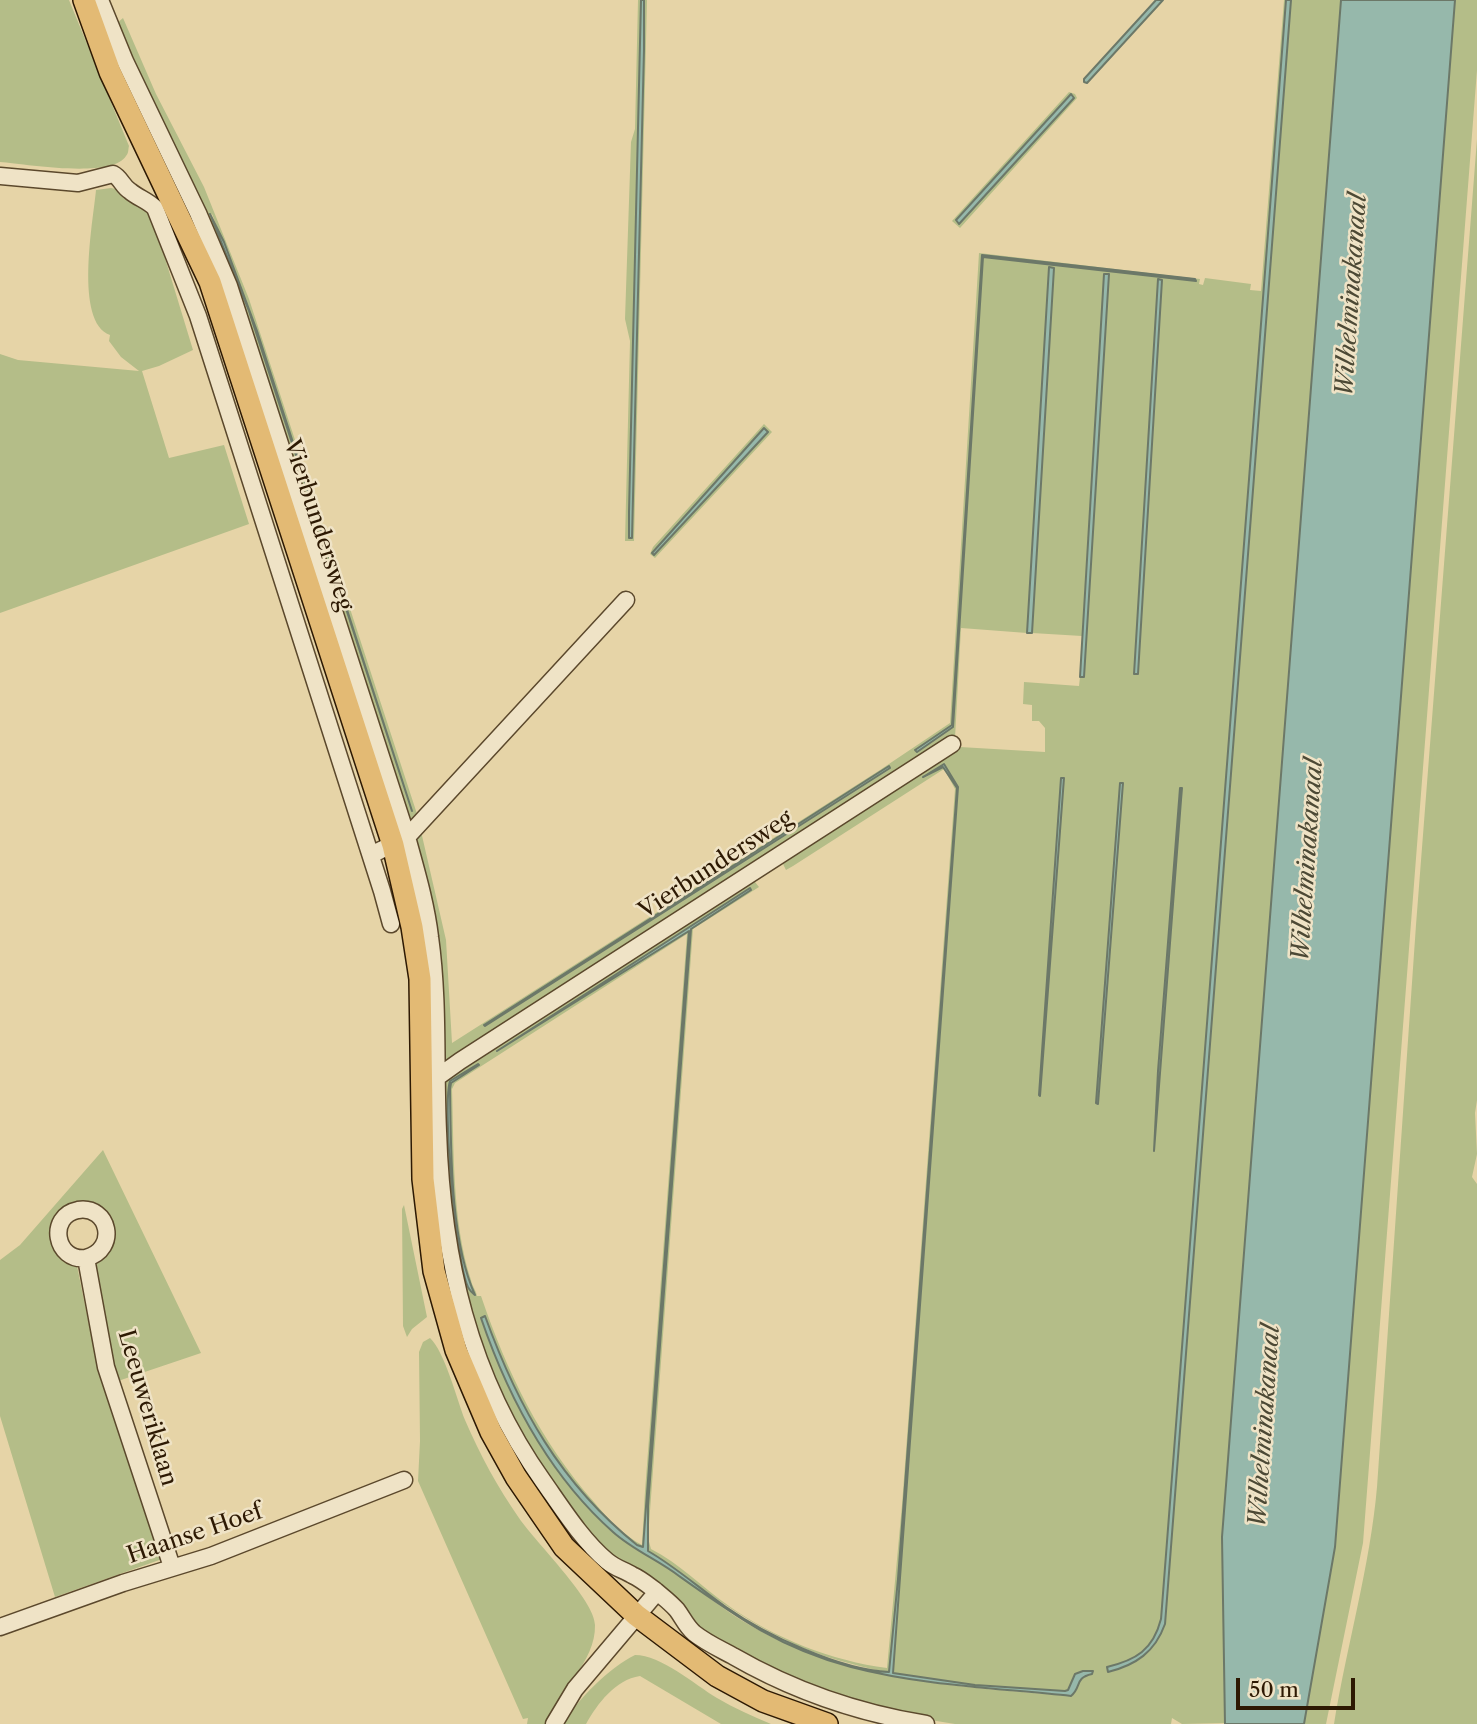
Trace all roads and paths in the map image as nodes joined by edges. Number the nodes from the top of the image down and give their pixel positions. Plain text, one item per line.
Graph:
1 (84, 0) edge
2 (100, 0) edge
3 (0, 176) edge
4 (626, 600) dead end
5 (952, 744) dead end
6 (400, 841) junction
7 (371, 855) junction
8 (391, 924) dead end
9 (430, 1082) junction
10 (86, 1258) dead end
11 (404, 1480) dead end
12 (172, 1567) junction
13 (657, 1592) junction
14 (636, 1615) junction
15 (0, 1627) edge
16 (554, 1724) edge
17 (827, 1724) edge
18 (926, 1724) edge

1 - 6 main road, Vierbundersweg
2 - 6 street, Vierbundersweg
3 - 7 street
4 - 6 street
5 - 9 street, Vierbundersweg
6 - 7 street
6 - 9 main road, Vierbundersweg
7 - 8 street
9 - 13 street, Vierbundersweg
9 - 14 main road, Vierbundersweg
10 - 12 street, Leeuweriklaan
11 - 12 street, Haanse Hoef
12 - 15 street, Haanse Hoef
13 - 14 street
13 - 18 street, Vierbundersweg
14 - 16 street
14 - 17 main road, Vierbundersweg

